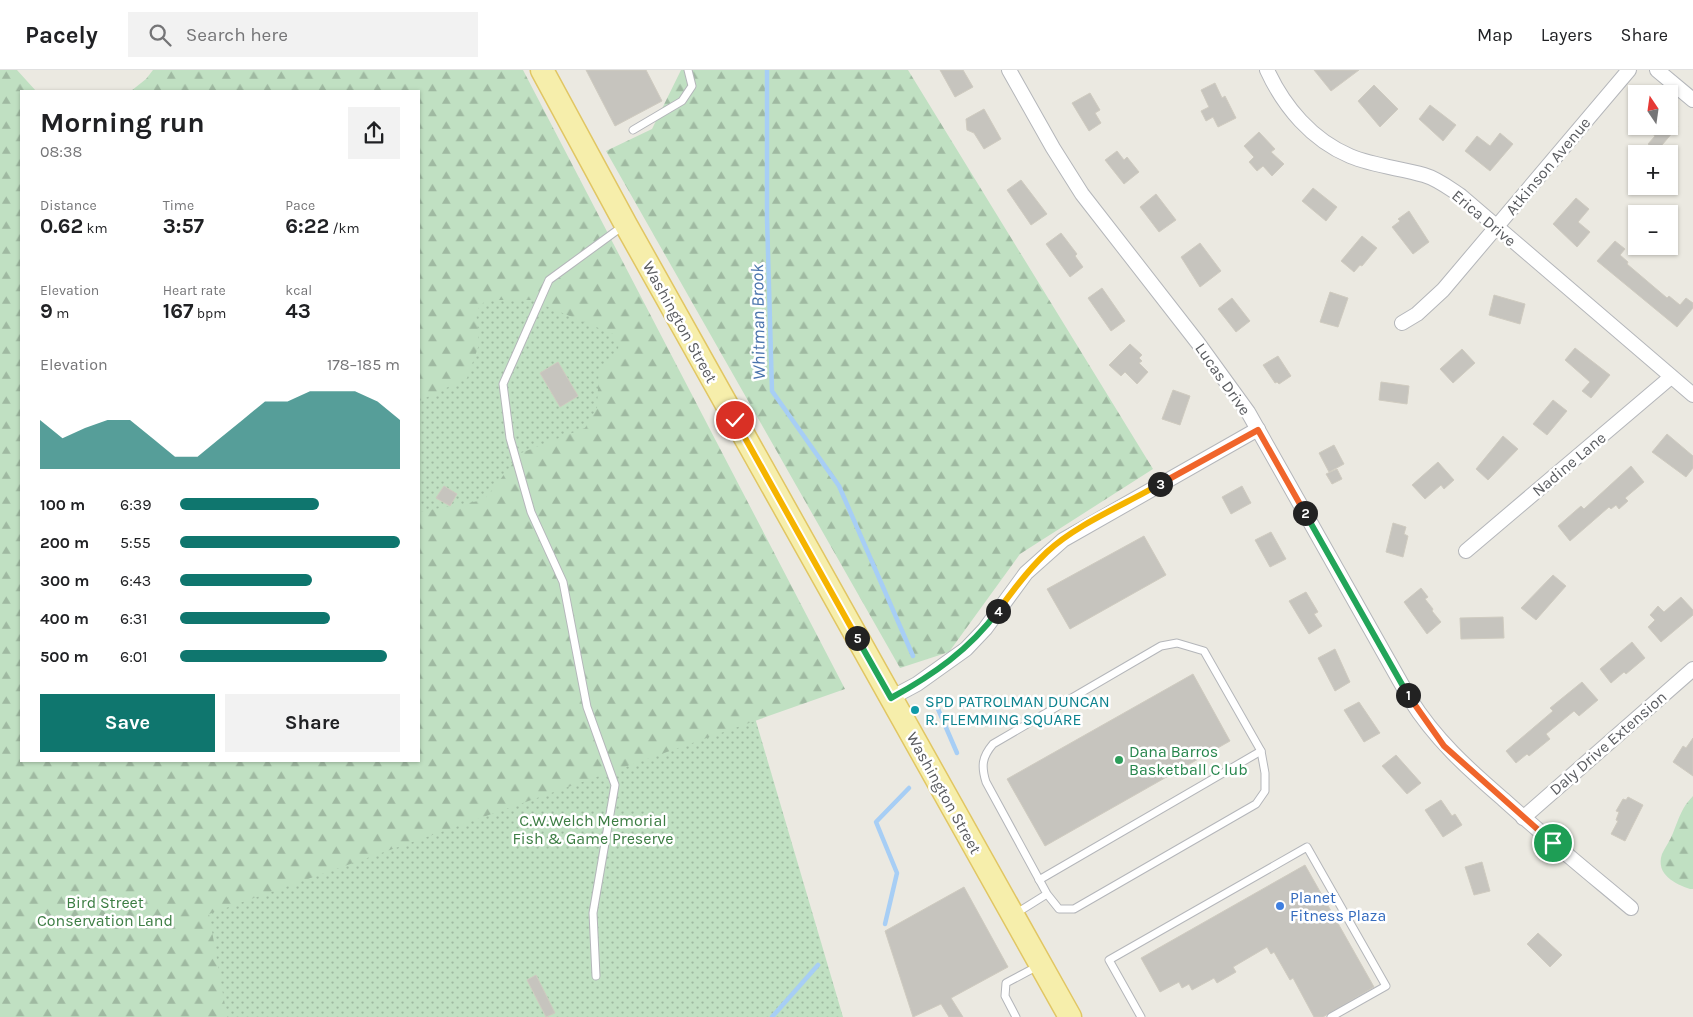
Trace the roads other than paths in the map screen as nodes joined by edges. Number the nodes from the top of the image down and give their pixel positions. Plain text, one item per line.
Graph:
1 (542, 70) edge
2 (688, 70) edge
3 (1009, 70) edge
4 (1267, 70) edge
5 (1629, 70) edge
6 (1657, 70) edge
7 (1693, 100) edge
8 (633, 130) dead end
9 (626, 224) junction
10 (1496, 228) junction
11 (1402, 323) dead end
12 (1671, 377) junction
13 (1693, 395) edge
14 (1258, 430) junction
15 (1466, 550) dead end
16 (1693, 669) edge
17 (891, 698) junction
18 (1261, 752) junction
19 (1523, 818) junction
20 (1039, 880) junction
21 (1047, 894) junction
22 (1631, 908) dead end
23 (1012, 915) junction
24 (1040, 965) junction
25 (596, 976) dead end
26 (1016, 1017) edge
27 (1070, 1017) edge
28 (1141, 1017) edge
29 (1331, 1017) edge

1 - 9 main road, Washington Street
2 - 8 lane
3 - 14 street, Lucas Drive
4 - 10 street, Erica Drive
5 - 10 street, Atkinson Avenue
6 - 7 street
9 - 17 main road, Washington Street
9 - 25 lane
10 - 11 street, Atkinson Avenue
10 - 12 street, Erica Drive
12 - 13 street, Erica Drive
12 - 15 street, Nadine Lane
14 - 17 street
14 - 19 street, Lucas Drive
16 - 19 street, Daly Drive Extension
17 - 23 main road, Washington Street
18 - 20 lane
18 - 20 lane
18 - 21 lane
19 - 22 street, Lucas Drive
20 - 21 lane
21 - 23 lane
23 - 24 main road, Washington Street
24 - 26 lane
24 - 27 main road, Washington Street
28 - 29 lane

